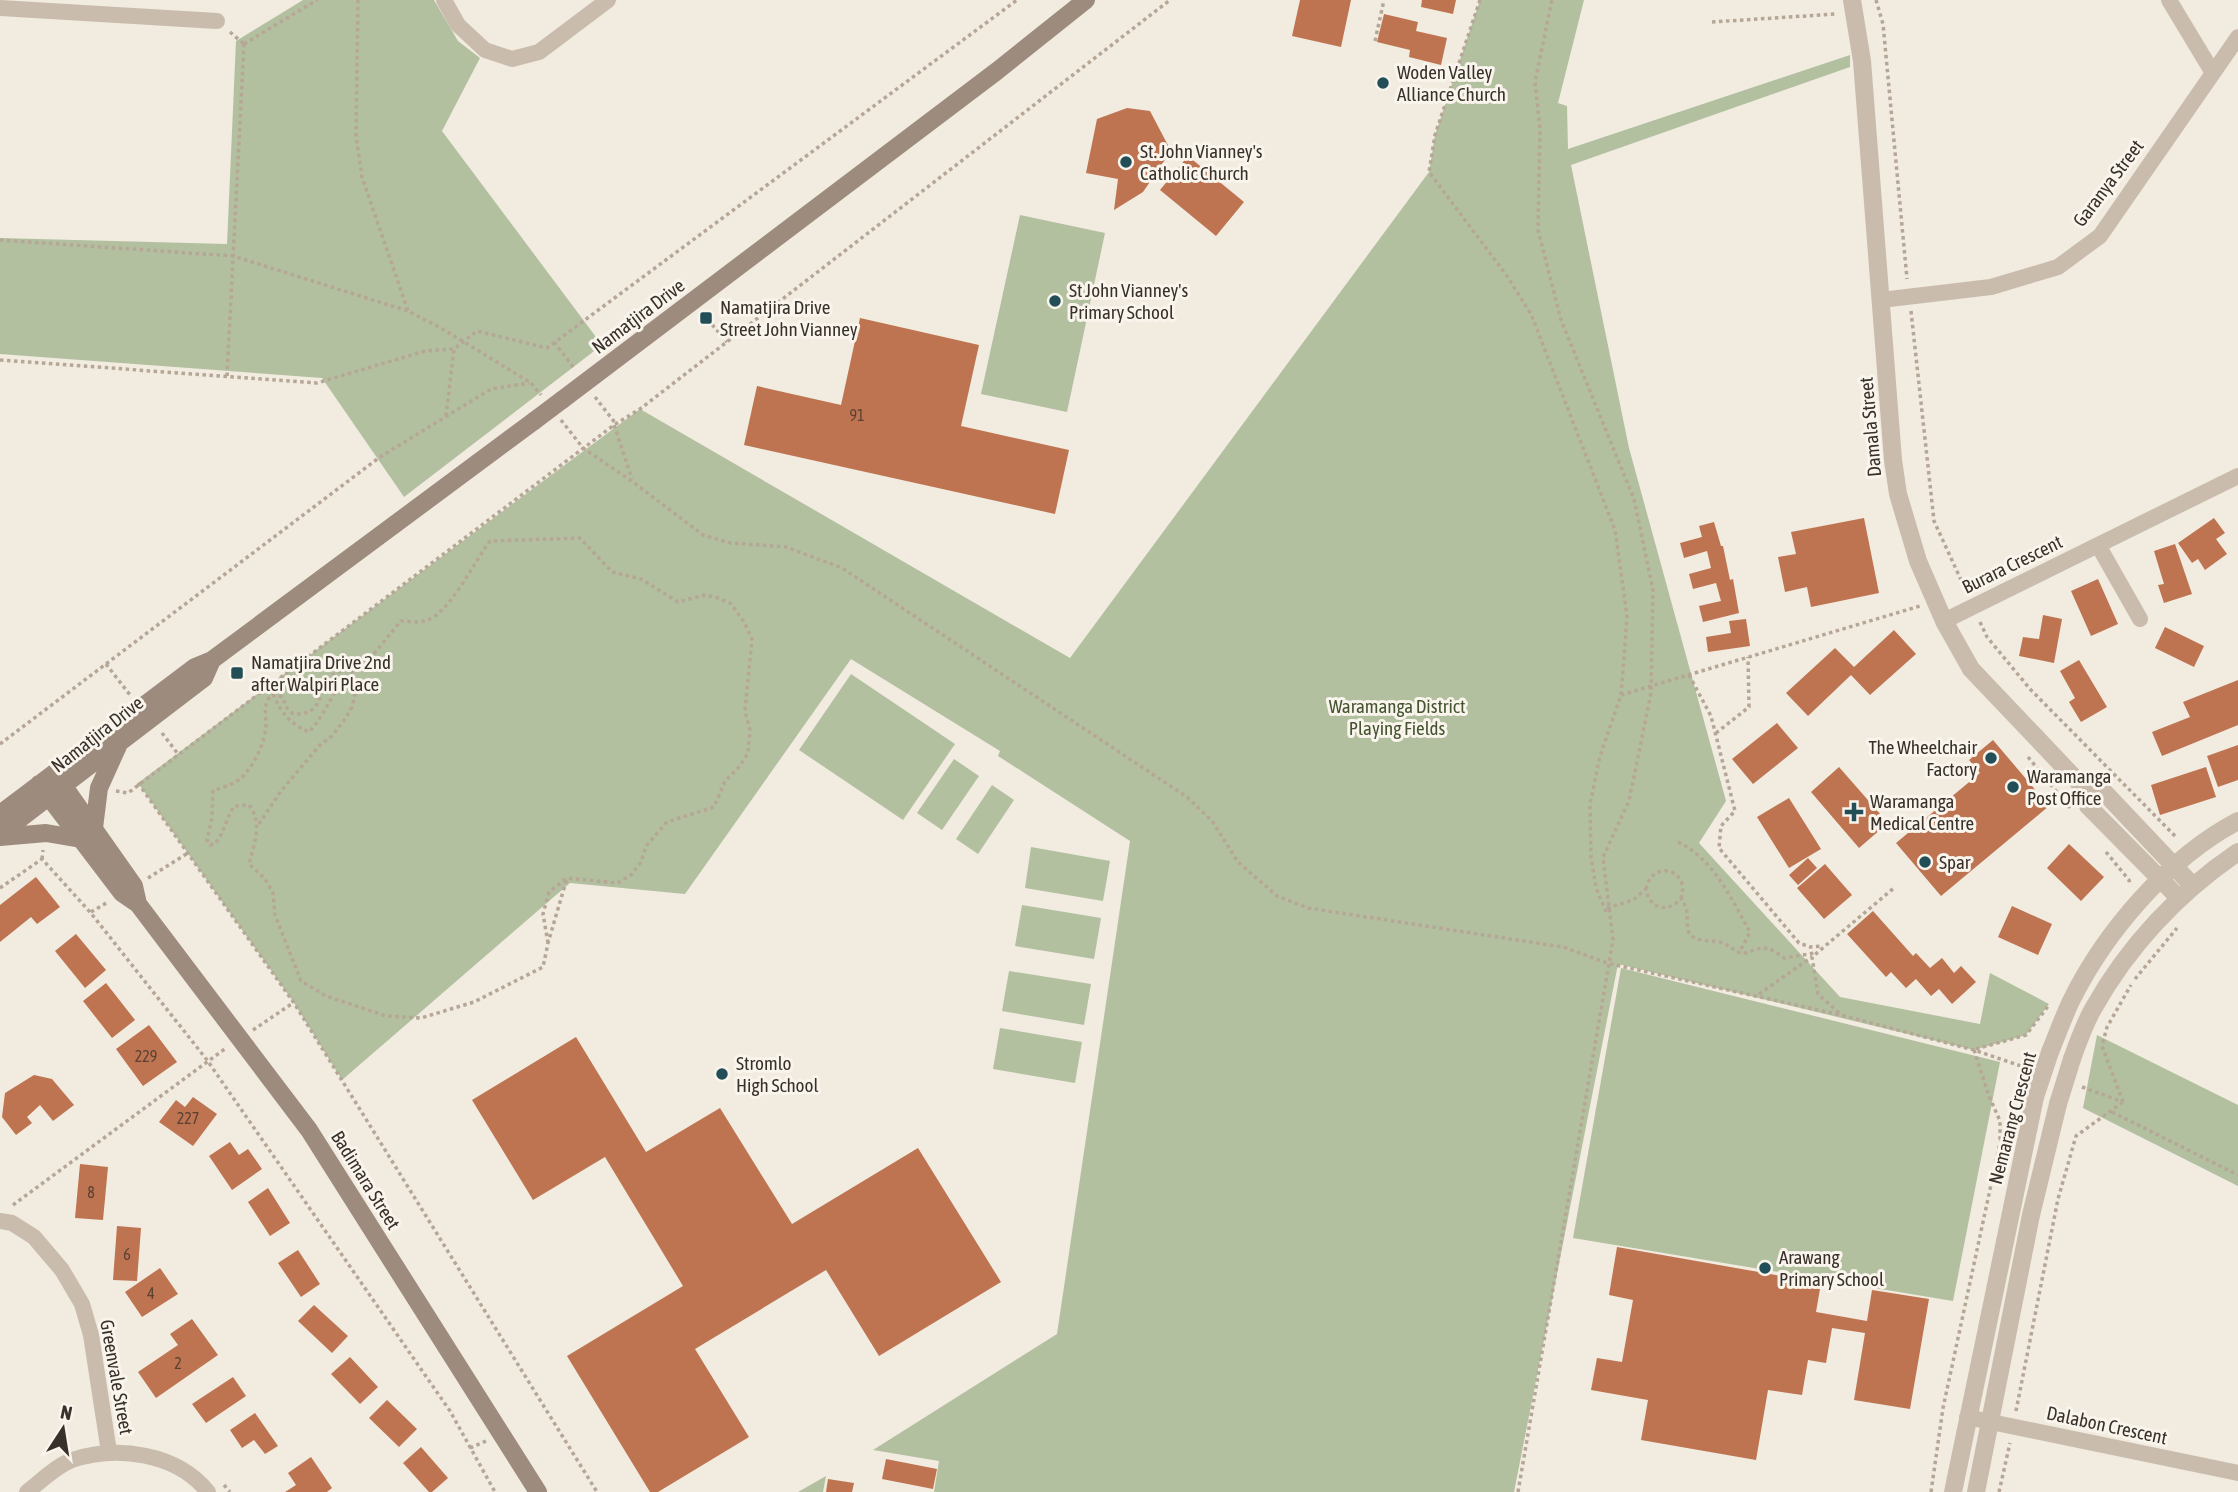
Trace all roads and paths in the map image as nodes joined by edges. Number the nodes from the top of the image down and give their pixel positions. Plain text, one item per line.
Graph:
1 (317, 0) edge
2 (358, 0) edge
3 (444, 0) edge
4 (608, 0) edge
5 (1017, 0) edge
6 (1086, 0) edge
7 (1170, 0) edge
8 (1384, 0) edge
9 (1480, 0) edge
10 (1552, 0) edge
11 (1852, 0) edge
12 (1877, 0) edge
13 (2169, 0) edge
14 (0, 8) edge
15 (1838, 13) dead end
16 (217, 21) dead end
17 (1712, 22) dead end
18 (2238, 37) edge
19 (1375, 41) dead end
20 (2213, 74) junction
21 (0, 240) edge
22 (233, 256) junction
23 (1908, 296) junction
24 (1881, 299) junction
25 (692, 301) junction
26 (408, 311) junction
27 (465, 342) junction
28 (727, 342) junction
29 (454, 349) junction
30 (0, 360) edge
31 (227, 376) junction
32 (446, 418) junction
33 (614, 425) junction
34 (583, 448) junction
35 (2238, 476) edge
36 (633, 482) junction
37 (2098, 545) junction
38 (1935, 600) junction
39 (1973, 607) junction
40 (2140, 619) dead end
41 (1944, 621) junction
42 (1748, 657) junction
43 (212, 660) junction
44 (360, 667) junction
45 (1689, 675) junction
46 (343, 678) junction
47 (1651, 686) junction
48 (273, 694) junction
49 (1620, 695) junction
50 (1716, 733) junction
51 (120, 743) junction
52 (0, 744) edge
53 (2027, 756) dead end
54 (138, 783) junction
55 (52, 785) junction
56 (2086, 790) junction
57 (128, 793) dead end
58 (0, 814) edge
59 (2076, 815) dead end
60 (2238, 821) edge
61 (258, 826) junction
62 (87, 833) junction
63 (0, 835) edge
64 (2177, 838) dead end
65 (1678, 842) dead end
66 (2100, 844) dead end
67 (2238, 852) edge
68 (2174, 867) junction
69 (567, 878) junction
70 (2158, 879) junction
71 (0, 888) edge
72 (1894, 888) dead end
73 (1646, 889) junction
74 (2186, 892) junction
75 (2132, 893) dead end
76 (1681, 898) junction
77 (1606, 908) junction
78 (2182, 923) dead end
79 (548, 943) junction
80 (1823, 946) junction
81 (1739, 953) junction
82 (1814, 955) junction
83 (1608, 963) junction
84 (1758, 995) junction
85 (294, 1003) junction
86 (2049, 1004) dead end
87 (1841, 1014) junction
88 (242, 1038) junction
89 (1974, 1050) junction
90 (207, 1060) junction
91 (2024, 1067) dead end
92 (2079, 1086) dead end
93 (2123, 1102) junction
94 (2112, 1112) junction
95 (2011, 1129) dead end
96 (2000, 1143) junction
97 (2238, 1175) edge
98 (11, 1207) dead end
99 (0, 1221) edge
100 (1967, 1417) junction
101 (1989, 1422) junction
102 (2013, 1427) junction
103 (486, 1441) dead end
104 (470, 1448) junction
105 (109, 1452) junction
106 (2238, 1473) edge
107 (27, 1492) edge
108 (208, 1492) edge
109 (495, 1492) edge
110 (538, 1492) edge
111 (597, 1492) edge
112 (1518, 1492) edge
113 (1931, 1492) edge
114 (1953, 1492) edge
115 (1976, 1492) edge
116 (1999, 1492) edge

1 - 22 path
2 - 26 path
3 - 4 street
5 - 27 path
6 - 25 main road, Namatjira Drive
7 - 28 path
8 - 19 path
9 - 49 path
10 - 47 path
11 - 24 street, Damala Street
12 - 23 path
13 - 20 street
14 - 16 street
15 - 17 path
18 - 20 street, Garanya Street
20 - 23 street, Garanya Street
21 - 22 path
22 - 26 path
22 - 31 path
23 - 24 street, Garanya Street
23 - 39 path
24 - 38 street, Damala Street
25 - 28 path
25 - 43 main road, Namatjira Drive, bridge
26 - 27 path
27 - 29 path
27 - 32 path
28 - 33 path
29 - 31 path
29 - 32 path
30 - 31 path
32 - 52 path
33 - 34 path
33 - 36 path
34 - 36 path
34 - 54 path
35 - 37 street, Burara Crescent
36 - 83 path
37 - 39 street, Burara Crescent
37 - 40 street
38 - 41 street, Damala Street
38 - 42 path
39 - 41 street, Burara Crescent
39 - 64 path
41 - 56 street, Damala Street
42 - 45 path
42 - 50 path
43 - 51 main road, Namatjira Drive
43 - 55 main road, Namatjira Drive
44 - 46 path
44 - 48 path
44 - 69 path
45 - 47 path
45 - 50 path
46 - 48 path
46 - 61 path
47 - 49 path
47 - 77 path
48 - 61 path
49 - 77 path
50 - 80 path
51 - 55 main road, Namatjira Drive
51 - 62 main road
53 - 59 path
54 - 57 path
54 - 85 path
55 - 58 main road, Namatjira Drive
55 - 62 main road, Badimara Street
55 - 63 main road, Namatjira Drive
56 - 68 street, Damala Street
56 - 70 street, Damala Street
60 - 68 street, Nemarang Crescent
61 - 79 path
62 - 63 main road
62 - 88 main road, Badimara Street
65 - 81 path
66 - 75 path
67 - 74 street
68 - 70 street, Nemarang Crescent
68 - 74 street, Damala Street
69 - 79 path
69 - 79 path
70 - 74 street, Damala Street
70 - 100 street, Nemarang Crescent, bridge
71 - 90 path
72 - 80 path
73 - 76 path
73 - 76 path
73 - 77 path
74 - 101 street, bridge
76 - 81 path
77 - 83 path
78 - 93 path
80 - 82 path
81 - 82 path
82 - 84 path
82 - 87 path
83 - 84 path
83 - 112 path
84 - 87 path
85 - 88 path
85 - 111 path
86 - 89 path
87 - 89 path
88 - 110 main road, Badimara Street
89 - 91 path
89 - 96 path
90 - 98 path
90 - 104 path
92 - 93 path
93 - 94 path
94 - 97 path
94 - 102 path
95 - 96 path
96 - 113 path
99 - 105 street, Greenvale Street
100 - 101 street, Dalabon Crescent
100 - 114 street, Nemarang Crescent
101 - 102 street, Dalabon Crescent
101 - 115 street
102 - 106 street, Dalabon Crescent
102 - 116 path
103 - 104 path
104 - 109 path
105 - 107 street
105 - 108 street

